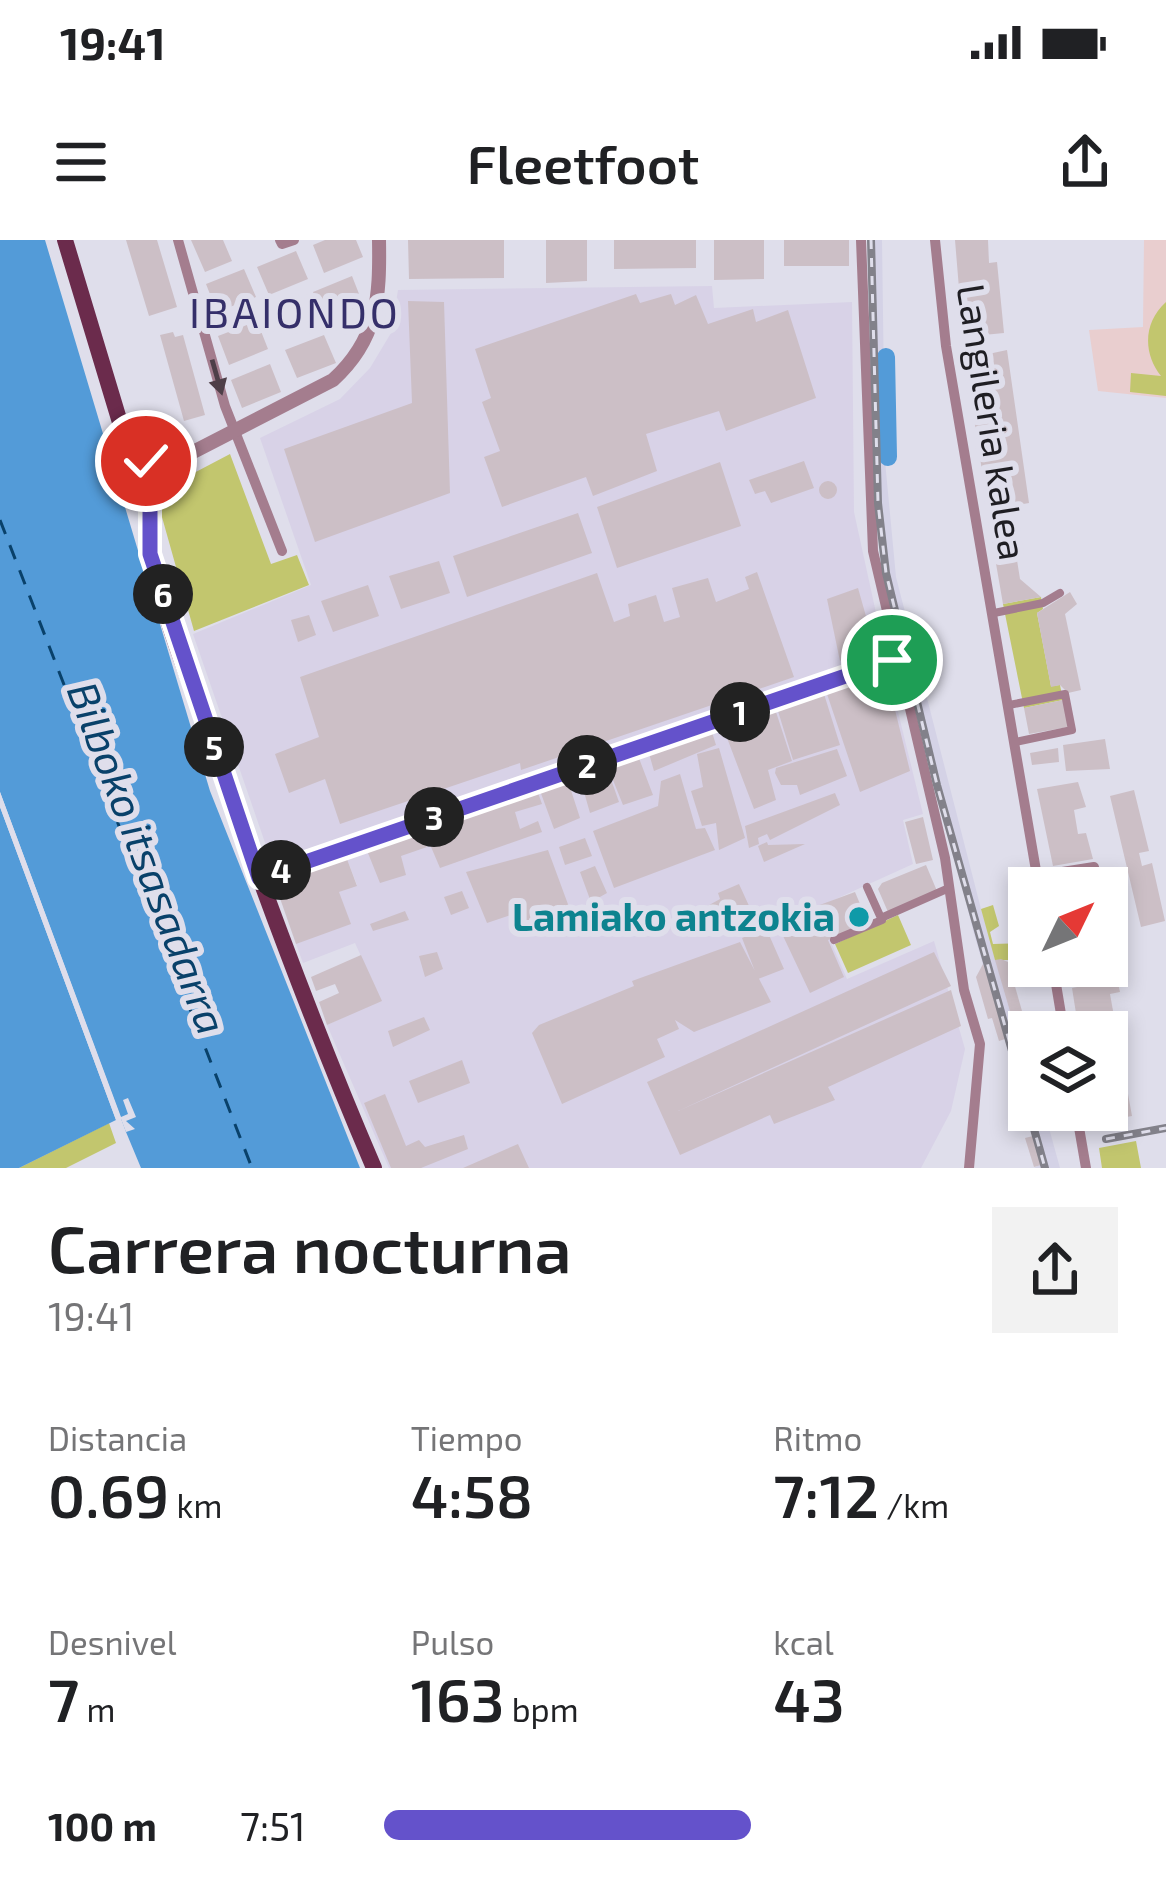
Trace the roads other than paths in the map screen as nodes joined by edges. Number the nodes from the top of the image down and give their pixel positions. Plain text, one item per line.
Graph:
1 (65, 240) edge
2 (178, 240) edge
3 (379, 240) edge
4 (861, 240) edge
5 (935, 240) edge
6 (236, 433) junction
7 (143, 464) junction
8 (162, 468) junction
9 (150, 486) junction
10 (282, 551) dead end
11 (1060, 593) dead end
12 (994, 613) junction
13 (896, 658) junction
14 (1009, 705) junction
15 (1015, 742) junction
16 (1036, 867) edge
17 (259, 878) junction
18 (867, 886) dead end
19 (949, 888) junction
20 (882, 920) junction
21 (834, 940) dead end
22 (1080, 1131) edge
23 (374, 1168) edge
24 (968, 1168) edge
25 (1086, 1168) edge

1 - 7 main road
2 -> 6 street
3 - 6 street
4 - 13 street
5 - 12 street, Langileria kalea
6 - 8 street
6 - 10 street
7 - 8 main road
7 - 9 main road
8 - 9 main road
9 - 17 main road
11 - 12 street, Langileria kalea
12 - 14 street, Langileria kalea
13 - 17 street
13 - 19 street
14 - 15 street, Langileria kalea
14 - 15 street
15 - 16 street, Langileria kalea
17 - 23 main road
18 - 20 street
19 - 20 street
19 - 24 street
20 - 21 street
22 - 25 street

